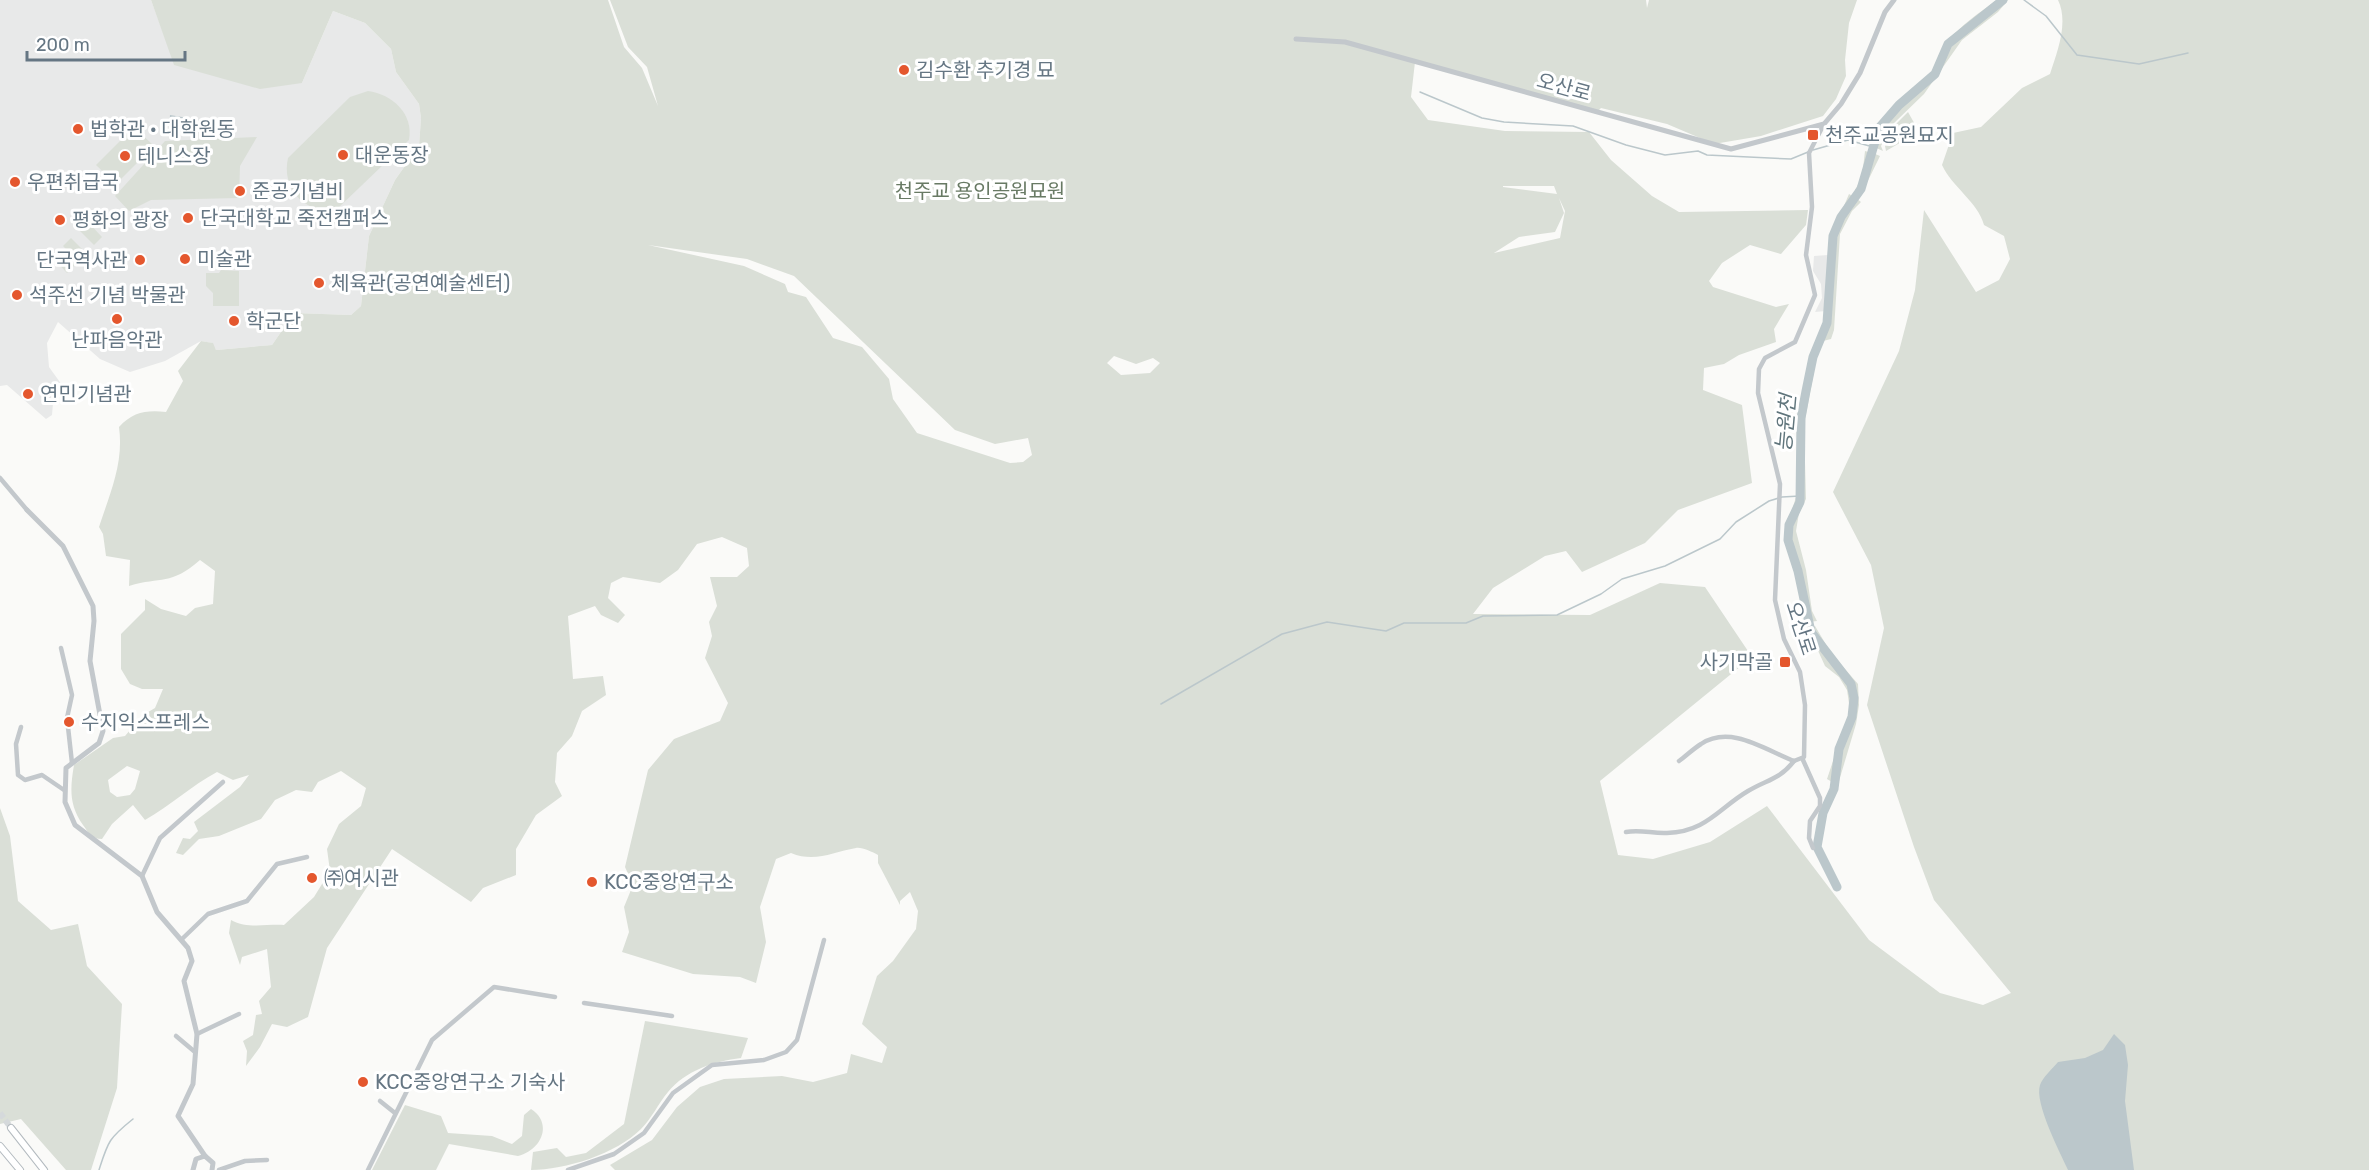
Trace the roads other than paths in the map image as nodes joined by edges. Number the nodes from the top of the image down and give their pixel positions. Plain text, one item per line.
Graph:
1 (1894, 0) edge
2 (1296, 39) dead end
3 (1824, 124) junction
4 (0, 478) edge
5 (27, 510) joint
6 (61, 648) dead end
7 (21, 727) dead end
8 (1803, 760) junction
9 (1679, 761) dead end
10 (1794, 761) junction
11 (72, 763) junction
12 (223, 782) dead end
13 (64, 790) junction
14 (1626, 832) dead end
15 (1813, 848) dead end
16 (307, 857) dead end
17 (142, 876) junction
18 (182, 939) junction
19 (824, 940) dead end
20 (555, 997) dead end
21 (584, 1003) dead end
22 (239, 1014) dead end
23 (672, 1016) dead end
24 (196, 1034) junction
25 (176, 1036) dead end
26 (195, 1052) junction
27 (380, 1101) dead end
28 (395, 1113) junction
29 (11, 1128) tunnel mouth
30 (0, 1146) edge
31 (205, 1156) junction
32 (267, 1160) dead end
33 (227, 1169) edge
34 (18, 1170) edge
35 (46, 1170) edge
36 (193, 1170) edge
37 (212, 1170) edge
38 (219, 1170) edge
39 (368, 1170) edge
40 (568, 1170) edge

1 - 3 street
2 - 3 street, 오산로
3 - 8 street, 오산로
4 - 5 street
5 - 11 street
6 - 11 street
7 - 13 street
8 - 10 street
8 - 15 street, 오산로
9 - 10 street
10 - 14 street
11 - 13 street
12 - 17 street
13 - 17 street
16 - 18 street
17 - 18 street
18 - 24 street
19 - 40 street
20 - 28 street
21 - 23 street
22 - 24 street
24 - 26 street
25 - 26 street
26 - 31 street
27 - 28 street
28 - 39 street
29 - 35 main road
30 - 34 main road
31 - 36 street
31 - 37 street
32 - 33 street
33 - 38 street

